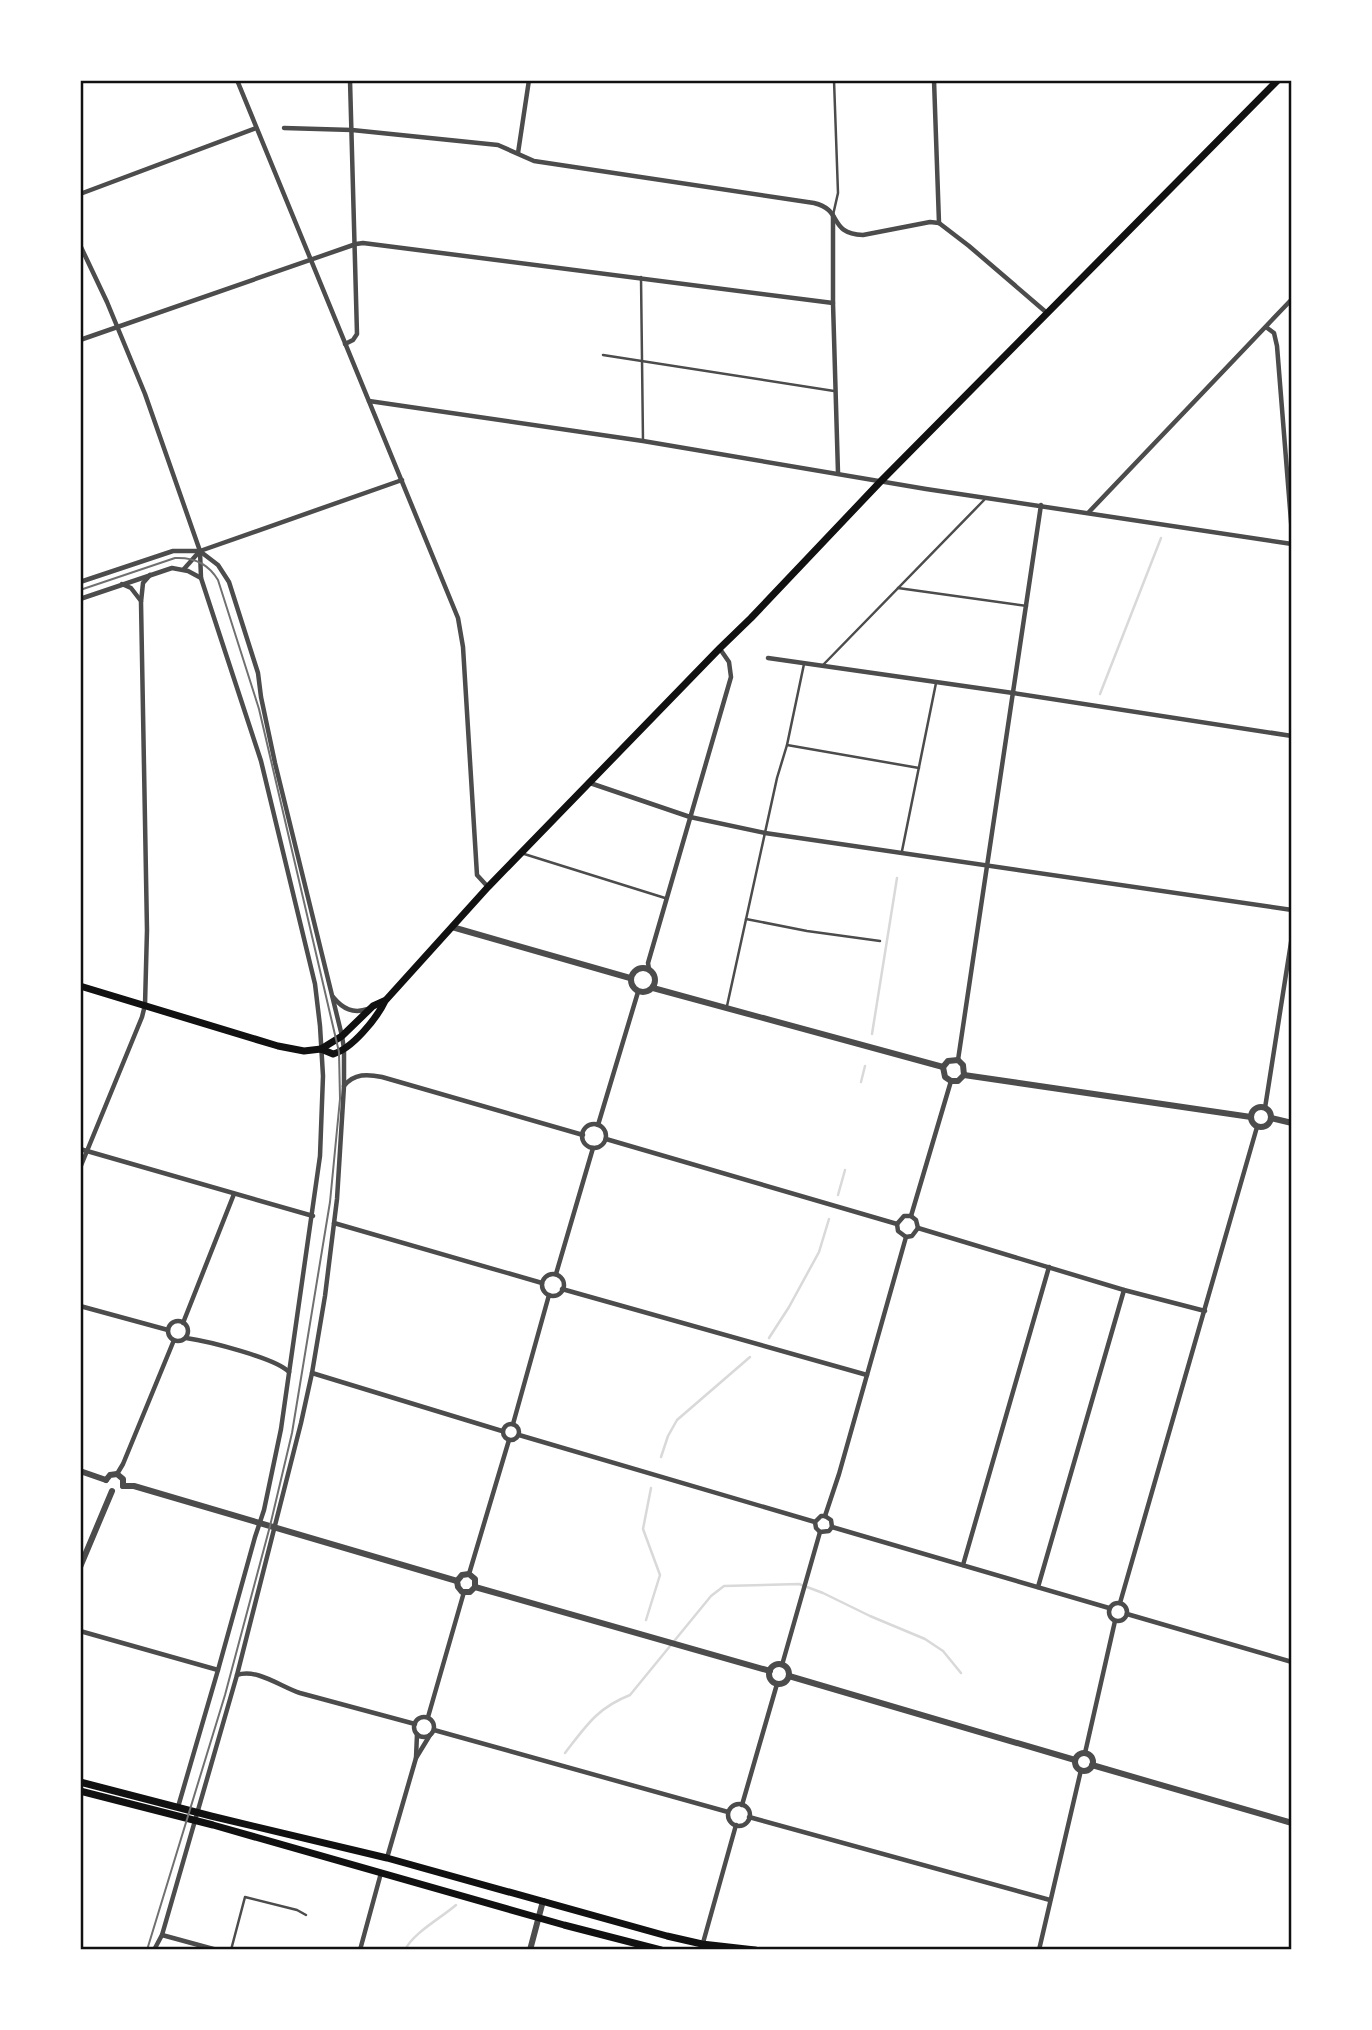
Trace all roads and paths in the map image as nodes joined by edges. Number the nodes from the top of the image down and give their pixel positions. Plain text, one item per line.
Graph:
1 (237, 80) edge
2 (350, 80) edge
3 (529, 80) edge
4 (834, 80) edge
5 (934, 80) edge
6 (1279, 81) edge
7 (256, 128) junction
8 (284, 128) dead end
9 (352, 130) junction
10 (517, 153) junction
11 (80, 194) edge
12 (833, 215) junction
13 (939, 222) junction
14 (356, 244) junction
15 (80, 245) edge
16 (311, 260) junction
17 (641, 277) junction
18 (1292, 299) edge
19 (833, 303) junction
20 (1047, 314) junction
21 (117, 327) junction
22 (1266, 327) junction
23 (80, 340) edge
24 (345, 344) junction
25 (603, 355) dead end
26 (641, 362) junction
27 (837, 391) junction
28 (369, 401) junction
29 (643, 441) junction
30 (838, 473) junction
31 (402, 480) junction
32 (881, 481) junction
33 (986, 498) junction
34 (1041, 505) junction
35 (1089, 513) junction
36 (1292, 534) edge
37 (1292, 544) edge
38 (200, 551) junction
39 (183, 569) junction
40 (150, 575) junction
41 (201, 578) junction
42 (80, 582) edge
43 (121, 584) junction
44 (898, 588) junction
45 (80, 598) edge
46 (141, 602) junction
47 (1027, 606) junction
48 (720, 648) junction
49 (768, 658) dead end
50 (804, 663) junction
51 (822, 666) junction
52 (936, 683) junction
53 (1013, 693) junction
54 (1292, 736) edge
55 (788, 745) junction
56 (919, 768) junction
57 (589, 782) junction
58 (690, 817) junction
59 (765, 833) junction
60 (522, 853) junction
61 (902, 853) junction
62 (986, 867) junction
63 (488, 887) junction
64 (666, 898) junction
65 (1292, 910) edge
66 (745, 919) junction
67 (452, 927) junction
68 (1292, 936) edge
69 (880, 941) dead end
70 (649, 969) junction
71 (630, 978) junction
72 (80, 986) edge
73 (653, 988) junction
74 (638, 992) junction
75 (331, 993) junction
76 (385, 1001) junction
77 (145, 1005) junction
78 (373, 1006) junction
79 (726, 1009) junction
80 (342, 1036) junction
81 (321, 1049) junction
82 (344, 1049) junction
83 (958, 1060) junction
84 (943, 1067) junction
85 (964, 1075) junction
86 (951, 1081) junction
87 (344, 1086) junction
88 (1265, 1108) junction
89 (1251, 1117) junction
90 (1271, 1118) junction
91 (1292, 1123) edge
92 (598, 1125) junction
93 (1257, 1127) junction
94 (583, 1135) junction
95 (606, 1139) junction
96 (593, 1148) junction
97 (80, 1149) edge
98 (88, 1151) junction
99 (80, 1168) edge
100 (234, 1193) junction
101 (313, 1216) junction
102 (911, 1216) junction
103 (334, 1223) junction
104 (897, 1224) junction
105 (918, 1228) junction
106 (906, 1237) junction
107 (1049, 1268) junction
108 (556, 1274) junction
109 (542, 1283) junction
110 (562, 1289) junction
111 (1124, 1290) junction
112 (549, 1295) junction
113 (80, 1306) edge
114 (1205, 1311) junction
115 (183, 1323) junction
116 (168, 1330) junction
117 (186, 1338) junction
118 (174, 1340) junction
119 (289, 1373) junction
120 (312, 1373) junction
121 (867, 1375) junction
122 (513, 1424) junction
123 (502, 1430) junction
124 (519, 1435) junction
125 (509, 1440) junction
126 (80, 1471) edge
127 (117, 1474) junction
128 (106, 1480) junction
129 (123, 1486) junction
130 (112, 1491) junction
131 (825, 1516) junction
132 (815, 1522) junction
133 (261, 1524) junction
134 (275, 1527) junction
135 (832, 1527) junction
136 (820, 1532) junction
137 (963, 1565) junction
138 (80, 1567) edge
139 (469, 1574) junction
140 (457, 1581) junction
141 (475, 1587) junction
142 (1038, 1587) junction
143 (464, 1592) junction
144 (1120, 1603) junction
145 (1109, 1608) junction
146 (1127, 1614) junction
147 (1115, 1621) junction
148 (81, 1630) edge
149 (1292, 1662) edge
150 (782, 1665) junction
151 (218, 1670) junction
152 (769, 1671) junction
153 (237, 1675) junction
154 (789, 1676) junction
155 (778, 1684) junction
156 (428, 1717) junction
157 (415, 1724) junction
158 (434, 1730) junction
159 (417, 1734) junction
160 (430, 1735) junction
161 (1085, 1753) junction
162 (416, 1758) junction
163 (1075, 1760) junction
164 (1092, 1765) junction
165 (1081, 1770) junction
166 (80, 1782) edge
167 (80, 1791) edge
168 (742, 1805) junction
169 (178, 1807) junction
170 (728, 1812) junction
171 (197, 1817) junction
172 (749, 1817) junction
173 (1292, 1823) edge
174 (736, 1825) junction
175 (387, 1858) junction
176 (381, 1873) junction
177 (1050, 1900) junction
178 (543, 1901) junction
179 (306, 1915) dead end
180 (539, 1917) junction
181 (162, 1935) junction
182 (702, 1947) edge
183 (154, 1950) edge
184 (217, 1950) edge
185 (230, 1950) edge
186 (360, 1950) edge
187 (530, 1950) edge
188 (661, 1950) edge
189 (755, 1950) edge
190 (1038, 1950) edge

1 - 7 street
2 - 9 street
3 - 10 street
4 - 12 lane
5 - 13 street
6 - 20 main road
7 - 11 street
7 - 16 street
8 - 9 street
9 - 10 street
9 - 14 street
10 - 12 street
12 - 13 street
12 - 19 street
13 - 20 street
14 - 16 street
14 - 17 street
14 - 24 street
15 - 21 street
16 - 21 street
16 - 24 street
17 - 19 street
17 - 26 lane
18 - 22 street
19 - 27 street
20 - 32 main road
21 - 23 street
21 - 38 street
22 - 35 street
22 - 36 street
24 - 28 street
25 - 26 lane
26 - 27 lane
26 - 29 lane
27 - 30 street
28 - 29 street
28 - 31 street
29 - 30 street
30 - 32 street
31 - 38 street
31 - 63 street
32 - 33 street
32 - 48 main road
33 - 34 street
33 - 44 lane
34 - 35 street
34 - 47 street
35 - 37 street
38 - 39 street
38 - 41 street
38 - 42 street
38 - 75 street
39 - 40 street
39 - 41 street
40 - 43 street
40 - 46 street
41 - 81 street
43 - 45 street
43 - 46 street
44 - 47 lane
44 - 51 lane
46 - 77 street
47 - 53 street
48 - 57 main road
48 - 58 street
49 - 50 street
50 - 51 street
50 - 55 lane
51 - 52 street
52 - 53 street
52 - 56 lane
53 - 54 street
53 - 62 street
55 - 56 lane
55 - 59 lane
56 - 61 lane
57 - 58 street
57 - 60 main road
58 - 59 street
58 - 64 street
59 - 61 street
59 - 66 lane
60 - 63 main road
60 - 64 lane
61 - 62 street
62 - 65 street
62 - 83 street
63 - 67 main road
64 - 70 street
66 - 69 lane
66 - 79 lane
67 - 71 street
67 - 76 main road
68 - 88 street
70 - 71 street
70 - 73 street
71 - 74 street
72 - 77 main road
73 - 74 street
73 - 79 street
74 - 92 street
75 - 78 street
75 - 80 street
76 - 78 main road
76 - 82 main road
77 - 81 main road
77 - 98 street
78 - 80 main road
79 - 84 street
80 - 81 main road
80 - 82 street
81 - 82 main road
81 - 101 street
82 - 87 street
83 - 84 street
83 - 85 street
84 - 86 street
85 - 86 street
85 - 89 street
86 - 102 street
87 - 94 street
87 - 103 street
88 - 89 street
88 - 90 street
89 - 93 street
90 - 91 street
90 - 93 street
92 - 94 street
92 - 95 street
93 - 114 street
94 - 96 street
95 - 96 street
95 - 104 street
96 - 108 street
97 - 98 street
98 - 99 street
98 - 100 street
100 - 101 street
100 - 115 street
101 - 119 street
102 - 104 street
102 - 105 street
103 - 109 street
103 - 120 street
104 - 106 street
105 - 106 street
105 - 107 street
106 - 121 street
107 - 111 street
107 - 137 street
108 - 109 street
108 - 110 street
109 - 112 street
110 - 112 street
110 - 121 street
111 - 114 street
111 - 142 street
112 - 122 street
113 - 116 street
114 - 144 street
115 - 116 street
115 - 117 street
116 - 118 street
117 - 118 street
117 - 119 street
118 - 127 street
119 - 133 street
120 - 123 street
120 - 134 street
121 - 131 street
122 - 123 street
122 - 124 street
123 - 125 street
124 - 125 street
124 - 132 street
125 - 139 street
126 - 128 street
127 - 128 street
127 - 129 street
128 - 130 street
129 - 130 street
129 - 133 street
130 - 138 street
131 - 132 street
131 - 135 street
132 - 136 street
133 - 134 street
133 - 151 street
134 - 140 street
134 - 153 street
135 - 136 street
135 - 137 street
136 - 150 street
137 - 142 street
139 - 140 street
139 - 141 street
140 - 143 street
141 - 143 street
141 - 152 street
142 - 145 street
143 - 156 street
144 - 145 street
144 - 146 street
145 - 147 street
146 - 147 street
146 - 149 street
147 - 161 street
148 - 151 street
150 - 152 street
150 - 154 street
151 - 169 street
152 - 155 street
153 - 157 street
153 - 171 street
154 - 155 street
154 - 163 street
155 - 168 street
156 - 157 street
156 - 158 street
157 - 159 street
158 - 160 street
158 - 170 street
159 - 160 street
159 - 162 street
160 - 162 street
161 - 163 street
161 - 164 street
162 - 175 street
163 - 165 street
164 - 165 street
164 - 173 street
165 - 177 street
166 - 169 main road
167 - 171 main road
168 - 170 street
168 - 172 street
169 - 171 main road
170 - 174 street
171 - 175 main road
171 - 176 main road
171 - 181 street
172 - 174 street
172 - 177 street
174 - 182 street
175 - 178 main road
176 - 180 main road
176 - 186 street
177 - 190 street
178 - 180 street
178 - 182 main road
179 - 185 lane
180 - 187 street
180 - 188 main road
181 - 183 street
181 - 184 street
182 - 189 main road

